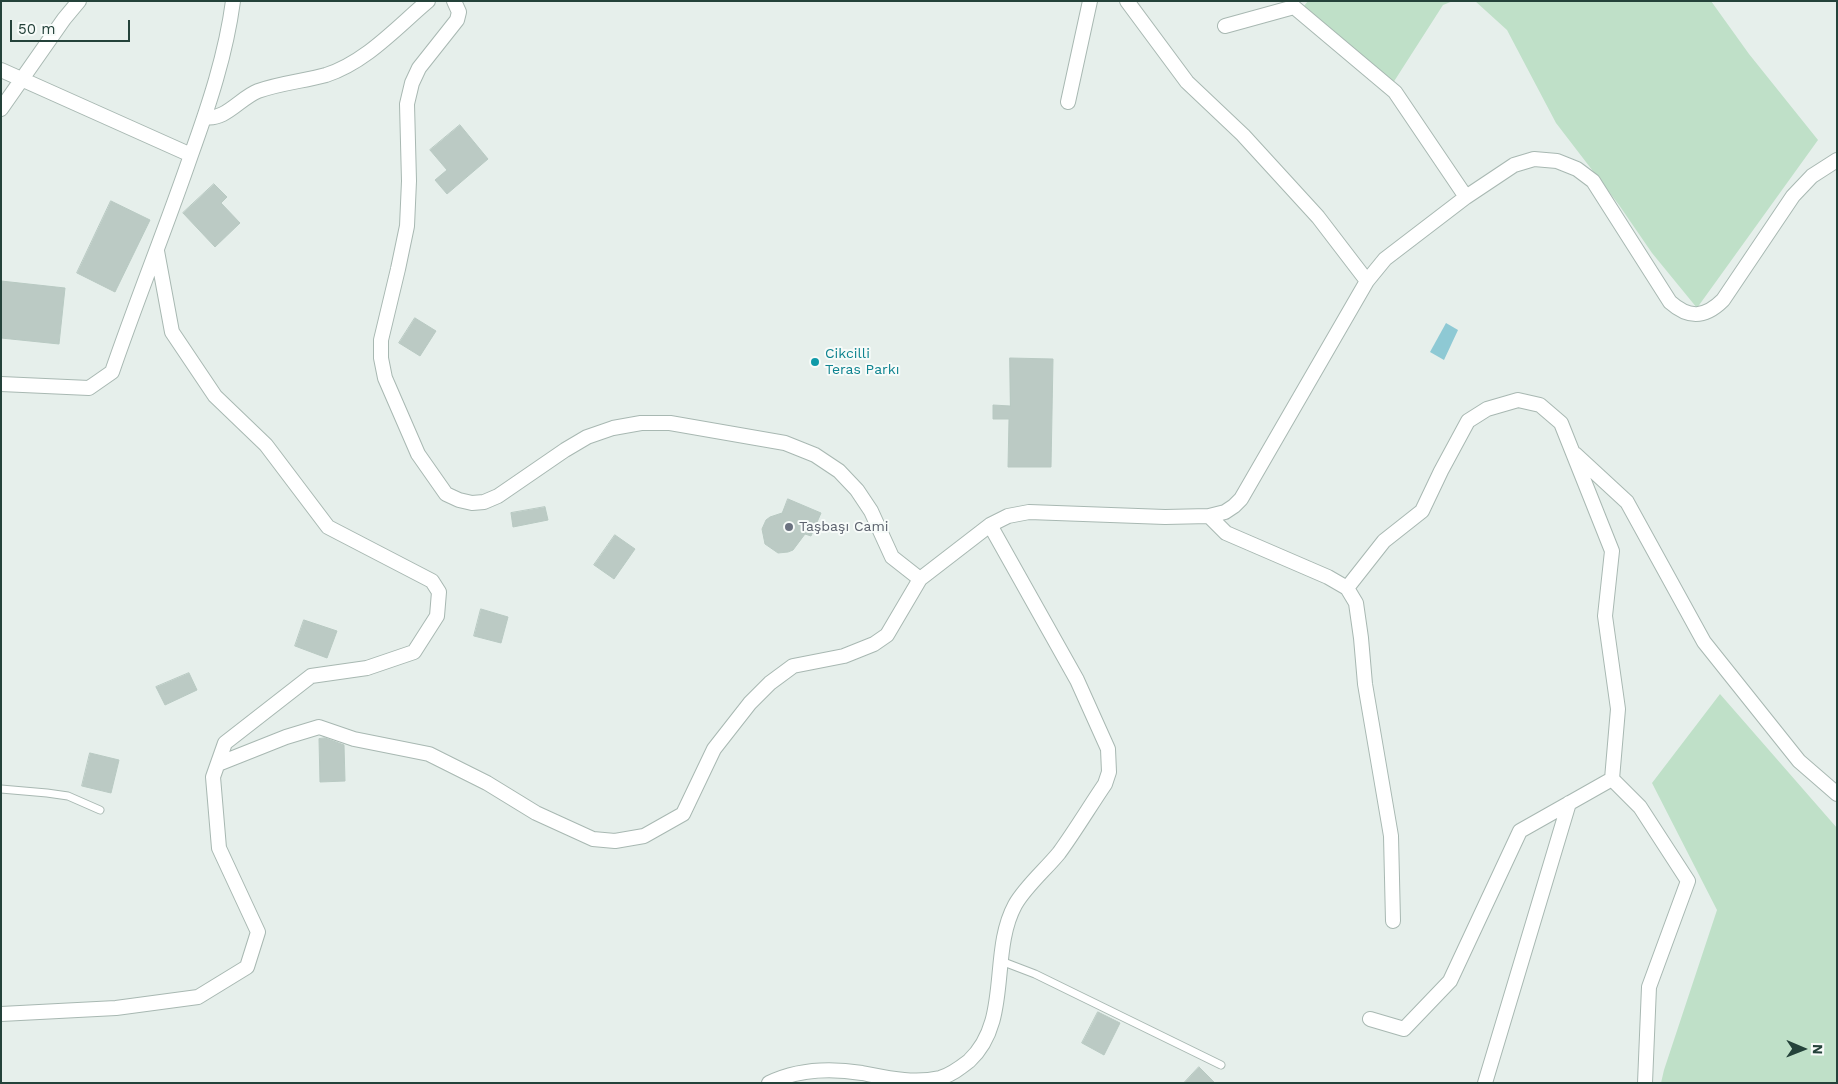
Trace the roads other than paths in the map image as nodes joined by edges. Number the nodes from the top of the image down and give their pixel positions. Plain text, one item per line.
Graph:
1 (79, 1) edge
2 (233, 1) edge
3 (428, 1) edge
4 (454, 1) edge
5 (1090, 1) edge
6 (1127, 1) edge
7 (1225, 26) dead end
8 (1, 70) edge
9 (21, 80) junction
10 (1068, 102) dead end
11 (1, 109) edge
12 (205, 117) junction
13 (191, 156) junction
14 (1837, 160) edge
15 (1466, 197) junction
16 (157, 251) junction
17 (1367, 282) junction
18 (1, 384) edge
19 (1573, 452) junction
20 (1209, 516) junction
21 (990, 525) junction
22 (920, 579) junction
23 (1347, 588) junction
24 (218, 764) junction
25 (1612, 779) junction
26 (1, 789) edge
27 (1837, 794) edge
28 (1569, 803) junction
29 (100, 810) dead end
30 (1393, 921) dead end
31 (1001, 961) junction
32 (1, 1014) edge
33 (1370, 1019) dead end
34 (1221, 1065) dead end
35 (769, 1083) edge
36 (1486, 1083) edge
37 (1645, 1083) edge

1 - 9 street
2 - 12 street
3 - 12 street
4 - 22 street
5 - 10 street
6 - 17 street
7 - 15 street
8 - 9 street
9 - 11 street
9 - 13 street
12 - 13 street
13 - 16 street
14 - 15 street
15 - 17 street
16 - 18 street
16 - 24 street
17 - 20 street
19 - 23 street
19 - 25 street
19 - 27 street
20 - 21 street
20 - 23 street
21 - 22 street
21 - 31 street
22 - 24 street
23 - 30 street
24 - 32 street
25 - 28 street
25 - 37 street
26 - 29 lane
28 - 33 street
28 - 36 street
31 - 34 lane
31 - 35 street

